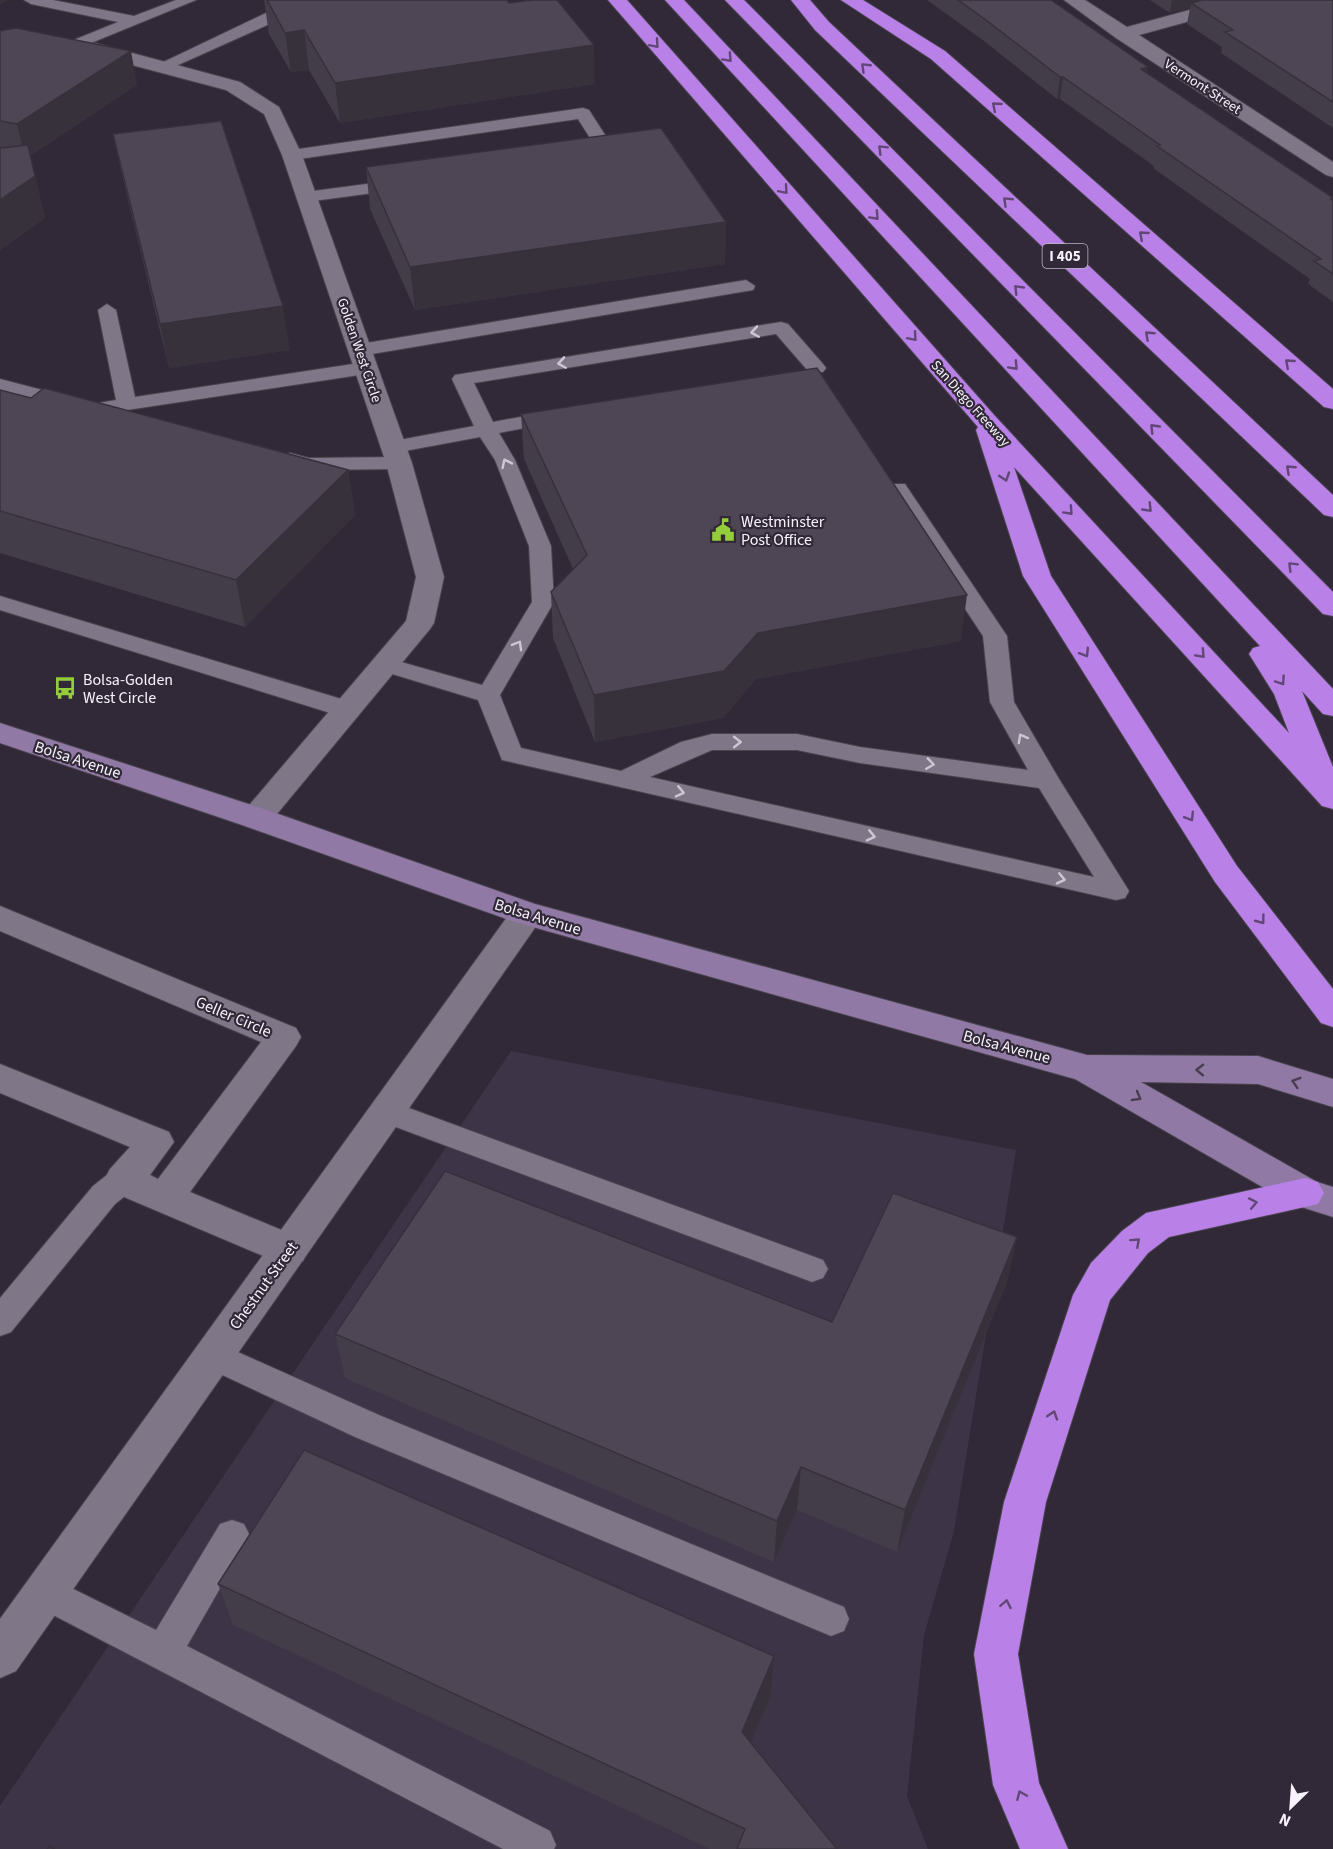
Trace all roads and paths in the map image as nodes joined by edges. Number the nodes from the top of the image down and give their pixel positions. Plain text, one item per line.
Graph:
1 (31, 0) edge
2 (189, 0) edge
3 (316, 0) edge
4 (616, 0) edge
5 (674, 0) edge
6 (734, 0) edge
7 (801, 0) edge
8 (850, 0) edge
9 (1073, 0) edge
10 (1246, 0) edge
11 (134, 21) junction
12 (1123, 34) junction
13 (69, 46) junction
14 (0, 59) edge
15 (160, 67) junction
16 (292, 155) junction
17 (575, 160) edge
18 (1333, 171) edge
19 (423, 181) edge
20 (306, 197) junction
21 (746, 286) dead end
22 (106, 310) dead end
23 (363, 359) junction
24 (0, 386) edge
25 (829, 388) edge
26 (1333, 402) edge
27 (579, 412) edge
28 (134, 413) junction
29 (987, 421) junction
30 (486, 429) junction
31 (275, 455) edge
32 (397, 455) junction
33 (882, 467) edge
34 (1333, 509) edge
35 (1201, 563) junction
36 (0, 603) edge
37 (1333, 608) edge
38 (387, 665) junction
39 (488, 695) junction
40 (1333, 707) edge
41 (349, 710) junction
42 (0, 733) edge
43 (623, 780) junction
44 (1047, 781) junction
45 (1331, 796) edge
46 (256, 818) junction
47 (526, 914) junction
48 (0, 918) edge
49 (1333, 1014) edge
50 (1086, 1068) junction
51 (0, 1078) edge
52 (1333, 1093) edge
53 (387, 1112) junction
54 (123, 1180) junction
55 (165, 1198) junction
56 (1319, 1198) edge
57 (289, 1250) junction
58 (812, 1269) dead end
59 (0, 1322) edge
60 (213, 1355) junction
61 (232, 1536) dead end
62 (45, 1592) junction
63 (831, 1618) dead end
64 (163, 1653) junction
65 (0, 1656) edge
66 (536, 1845) dead end
67 (1044, 1849) edge

1 - 11 lane
2 - 11 lane
3 - 15 lane
4 -> 29 highway, San Diego Freeway
5 -> 35 highway
37 -> 6 highway
34 -> 7 highway, I 405
26 -> 8 highway
9 - 12 street, Vermont Street
10 - 12 street
11 - 13 lane
12 - 18 street, Vermont Street
13 - 14 street, Golden West Circle
13 - 15 street, Golden West Circle
15 - 16 street, Golden West Circle
16 - 17 lane
16 - 20 street, Golden West Circle
19 - 20 lane
20 - 23 street, Golden West Circle
21 - 23 lane
22 - 28 lane
23 - 28 lane
23 - 32 street, Golden West Circle
24 - 28 lane
25 -> 30 lane
27 - 30 lane
29 -> 45 highway, San Diego Freeway
29 -> 49 highway
30 - 32 lane
39 -> 30 lane
31 - 32 lane
32 - 38 street, Golden West Circle
44 -> 33 lane
35 - 40 highway
35 -> 45 highway
36 - 41 lane
38 - 39 lane
38 - 41 street, Golden West Circle
39 - 43 lane
41 - 46 street, Golden West Circle
42 - 46 main road, Bolsa Avenue
43 -> 44 lane
43 -> 44 lane
46 - 47 main road, Bolsa Avenue
47 - 50 main road, Bolsa Avenue
47 - 53 street, Chestnut Street
48 - 55 street, Geller Circle
52 -> 50 main road, Bolsa Avenue
50 -> 56 main road, Bolsa Avenue
51 - 54 street
53 - 57 street, Chestnut Street
53 - 58 lane
54 - 55 street
54 - 59 lane
55 - 57 street
67 -> 56 highway
57 - 60 street, Chestnut Street
60 - 62 street, Chestnut Street
60 - 63 lane
61 - 64 lane
62 - 64 lane
62 - 65 street, Chestnut Street
64 - 66 lane

